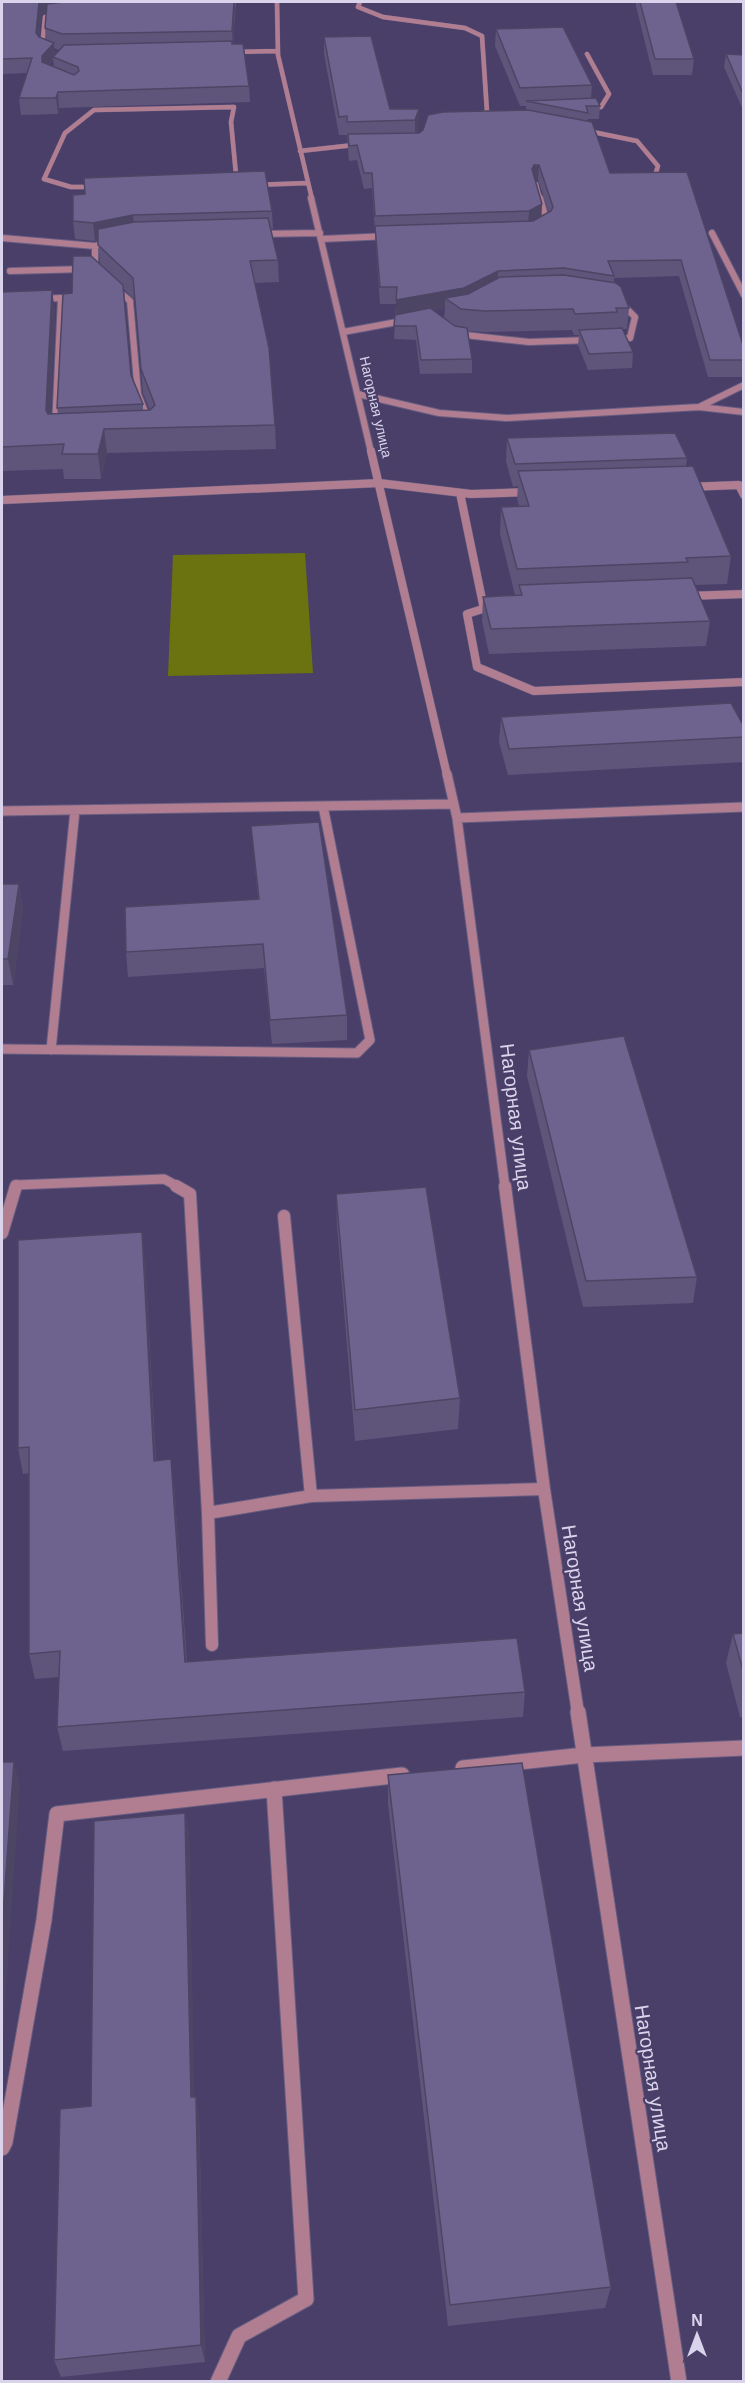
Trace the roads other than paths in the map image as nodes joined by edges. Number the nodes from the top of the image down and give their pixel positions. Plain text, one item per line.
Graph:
1 (277, 2) edge
2 (360, 2) edge
3 (64, 13) edge
4 (278, 51) junction
5 (52, 52) edge
6 (218, 52) edge
7 (587, 54) dead end
8 (578, 108) edge
9 (487, 112) junction
10 (498, 113) edge
11 (466, 117) edge
12 (571, 128) edge
13 (365, 144) edge
14 (300, 151) junction
15 (308, 183) junction
16 (536, 184) edge
17 (226, 185) edge
18 (237, 185) junction
19 (652, 185) edge
20 (104, 187) edge
21 (538, 227) edge
22 (712, 233) dead end
23 (255, 234) edge
24 (320, 236) junction
25 (403, 236) edge
26 (2, 238) edge
27 (115, 242) edge
28 (95, 246) junction
29 (95, 269) junction
30 (10, 271) dead end
31 (104, 277) edge
32 (112, 285) edge
33 (744, 295) edge
34 (617, 298) edge
35 (37, 299) edge
36 (420, 318) edge
37 (449, 329) edge
38 (343, 332) junction
39 (597, 339) edge
40 (608, 339) edge
41 (744, 385) edge
42 (357, 394) junction
43 (699, 407) junction
44 (744, 412) edge
45 (141, 429) edge
46 (54, 434) edge
47 (379, 483) junction
48 (681, 487) edge
49 (541, 492) edge
50 (460, 493) junction
51 (744, 495) edge
52 (2, 500) edge
53 (744, 594) edge
54 (674, 597) edge
55 (499, 603) edge
56 (484, 609) junction
57 (744, 682) edge
58 (454, 804) junction
59 (323, 806) junction
60 (744, 807) edge
61 (75, 810) junction
62 (2, 811) edge
63 (457, 818) junction
64 (2, 1049) edge
65 (51, 1050) junction
66 (284, 1216) dead end
67 (2, 1233) edge
68 (544, 1489) junction
69 (311, 1496) junction
70 (208, 1513) junction
71 (212, 1645) dead end
72 (744, 1748) edge
73 (584, 1755) junction
74 (453, 1770) edge
75 (417, 1773) edge
76 (274, 1790) junction
77 (2, 2148) edge
78 (218, 2382) edge
79 (679, 2382) edge

1 - 4 street, Нагорная улица
2 - 9 street
3 - 5 street
4 - 6 street
4 - 14 street, Нагорная улица
7 - 8 street
9 - 10 street
9 - 11 street
12 - 19 street
13 - 14 street
14 - 15 street, Нагорная улица
15 - 18 street
15 - 24 street, Нагорная улица
16 - 21 street
17 - 18 street
18 - 20 street
22 - 33 street
23 - 24 street
24 - 25 street
24 - 38 street, Нагорная улица
26 - 28 street
27 - 28 street
28 - 29 street
29 - 30 street
29 - 31 street
32 - 45 street
34 - 40 street
35 - 46 street
36 - 38 street
37 - 39 street
38 - 42 street, Нагорная улица
41 - 43 street
42 - 43 street
42 - 47 street, Нагорная улица
43 - 44 street
47 - 50 street
47 - 52 street
47 - 58 street, Нагорная улица
48 - 51 street
49 - 50 street
50 - 56 street
53 - 54 street
55 - 56 street
56 - 57 street
58 - 59 street
58 - 63 street, Нагорная улица
59 - 61 street
59 - 65 street
60 - 63 street
61 - 62 street
61 - 65 street
63 - 68 street, Нагорная улица
64 - 65 street
66 - 69 street
67 - 70 street
68 - 69 street
68 - 73 street, Нагорная улица
69 - 70 street
70 - 71 street
72 - 73 street
73 - 74 street
73 - 79 street, Нагорная улица
75 - 76 street
76 - 77 street
76 - 78 street

